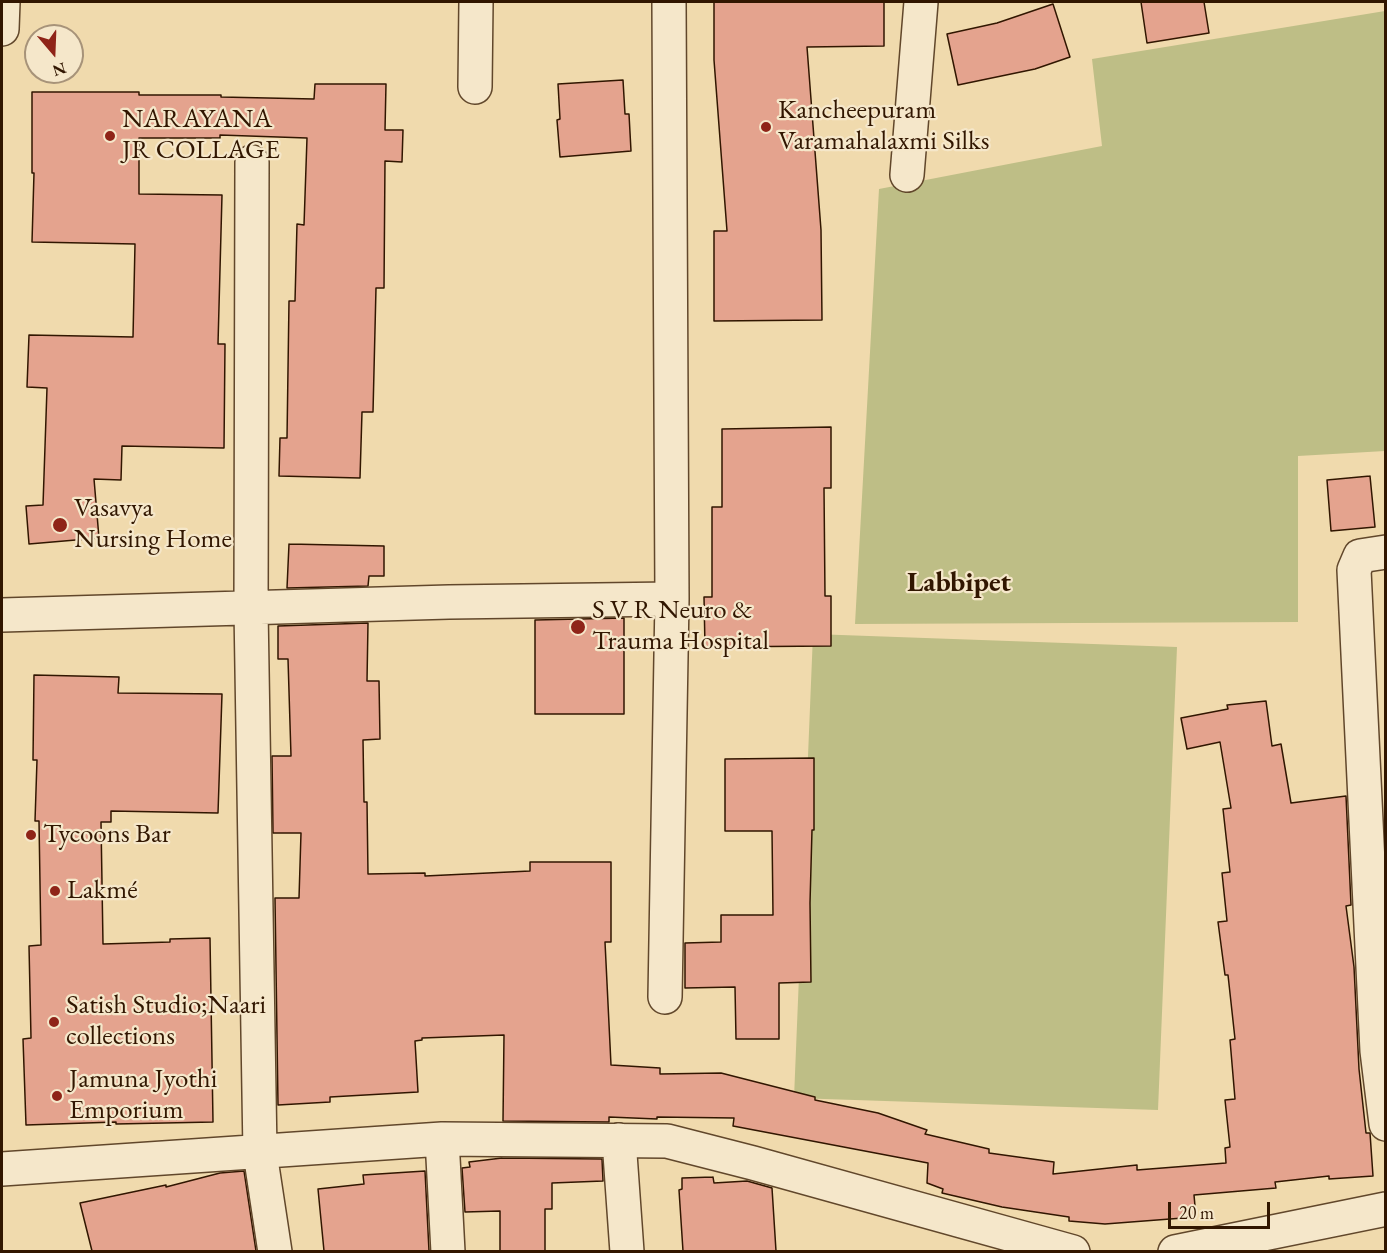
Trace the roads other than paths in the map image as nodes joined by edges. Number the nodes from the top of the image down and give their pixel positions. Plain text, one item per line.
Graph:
1 (476, 2) edge
2 (669, 2) edge
3 (921, 2) edge
4 (475, 87) dead end
5 (252, 162) dead end
6 (907, 175) dead end
7 (1386, 552) edge
8 (672, 599) junction
9 (251, 609) junction
10 (2, 615) edge
11 (1373, 698) edge
12 (1376, 820) edge
13 (665, 997) dead end
14 (1381, 1050) edge
15 (1386, 1124) edge
16 (442, 1139) junction
17 (619, 1140) junction
18 (260, 1153) junction
19 (2, 1169) edge
20 (1386, 1209) edge
21 (275, 1251) edge
22 (448, 1251) edge
23 (627, 1251) edge
24 (1073, 1251) edge
25 (1175, 1251) edge

1 - 4 street
2 - 8 street
3 - 6 street
5 - 9 street
7 - 11 street
8 - 9 street
8 - 13 street
9 - 10 street
9 - 18 street
11 - 12 street
12 - 14 street
14 - 15 street
16 - 17 street
16 - 18 street
16 - 22 street
17 - 23 street
17 - 24 street
18 - 19 street
18 - 21 street
20 - 25 street

